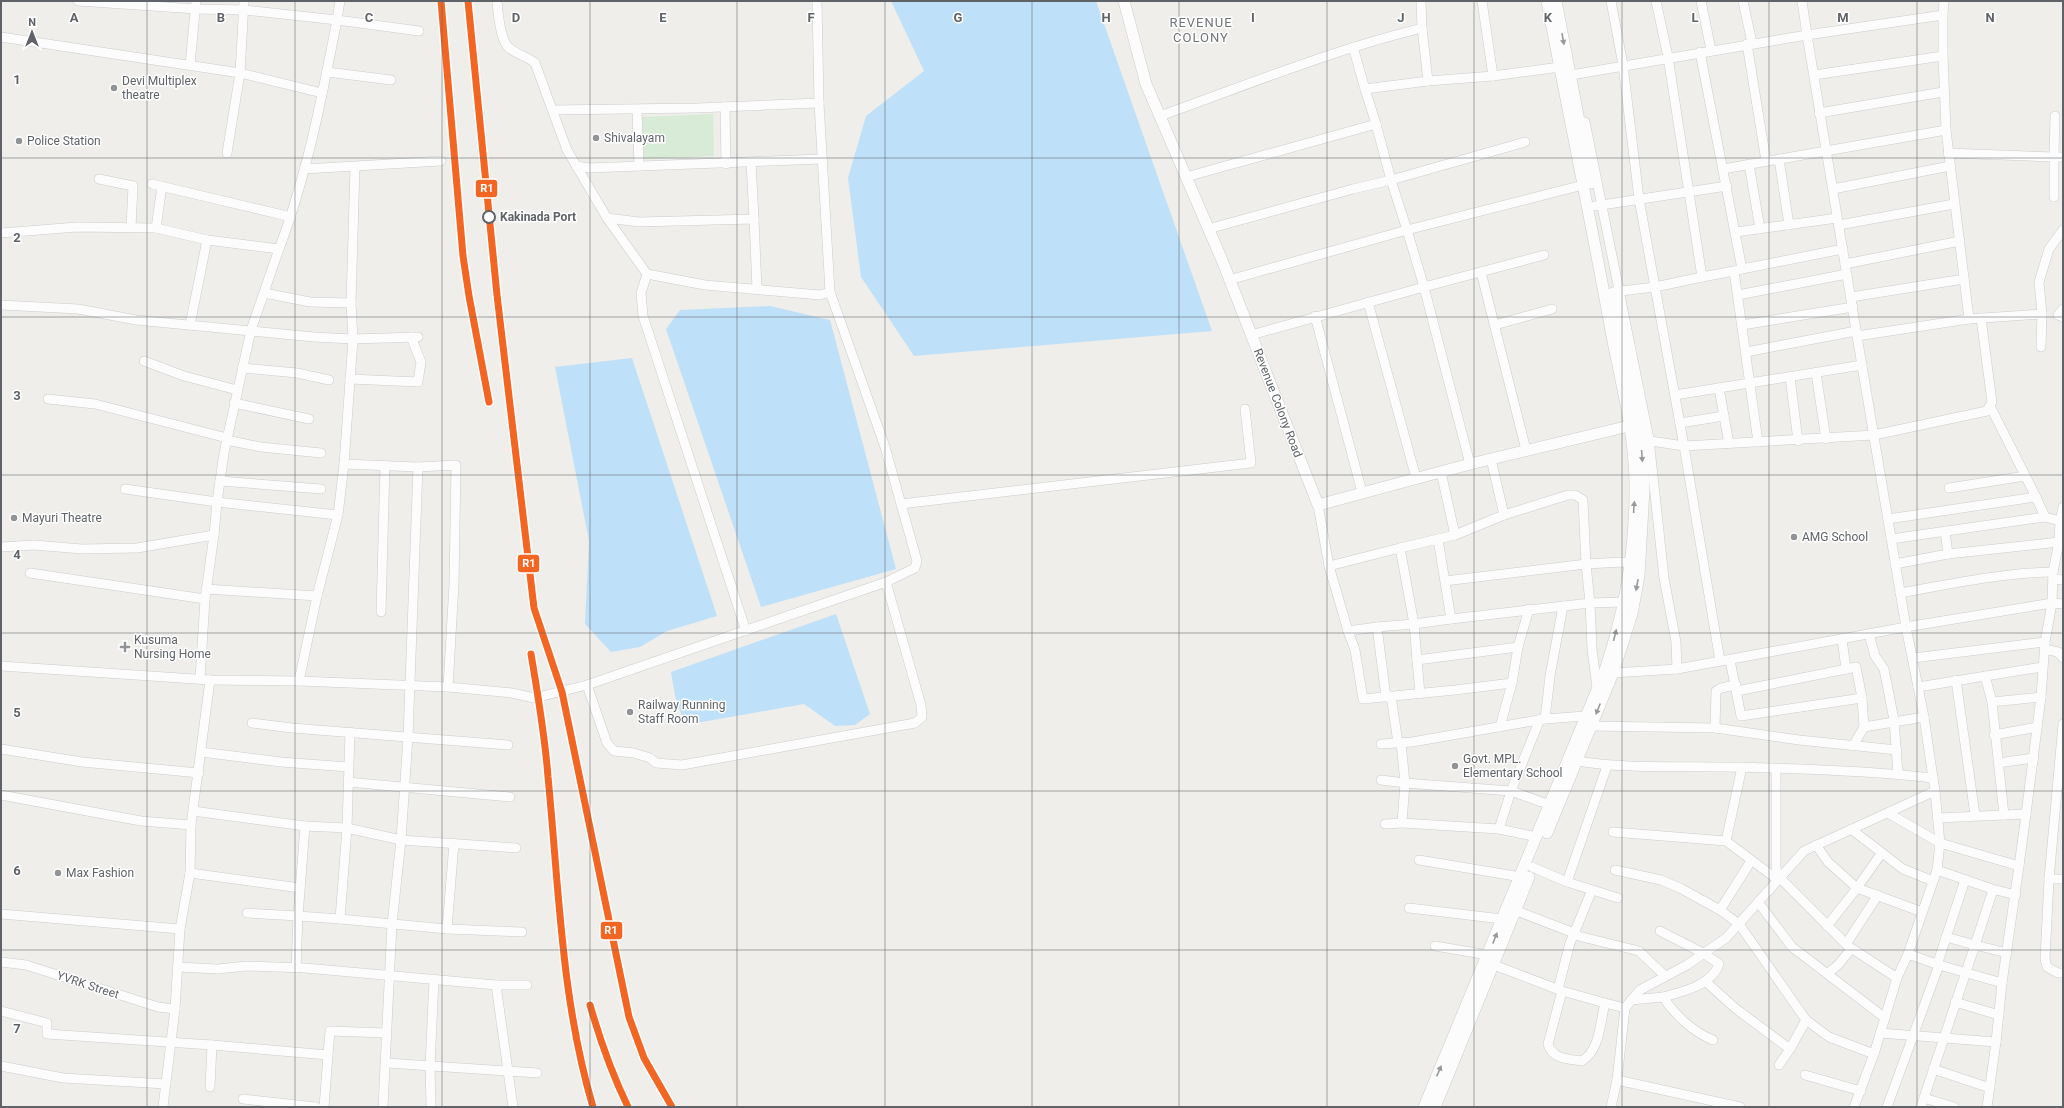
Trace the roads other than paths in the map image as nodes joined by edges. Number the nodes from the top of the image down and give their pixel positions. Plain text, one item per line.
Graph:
1 (78, 1) edge
2 (340, 1) edge
3 (497, 1) edge
4 (817, 1) edge
5 (1124, 1) edge
6 (1421, 1) edge
7 (1482, 1) edge
8 (1547, 1) edge
9 (1556, 1) edge
10 (1611, 1) edge
11 (1656, 1) edge
12 (1701, 1) edge
13 (1743, 1) edge
14 (1802, 1) edge
15 (1944, 1) edge
16 (196, 5) edge
17 (244, 6) edge
18 (1944, 15) junction
19 (337, 20) junction
20 (1422, 28) junction
21 (419, 31) dead end
22 (1807, 35) junction
23 (1, 37) edge
24 (1749, 44) junction
25 (1353, 47) junction
26 (1711, 50) junction
27 (1700, 52) junction
28 (1943, 56) junction
29 (1668, 57) junction
30 (190, 65) junction
31 (1623, 65) junction
32 (327, 72) junction
33 (240, 73) junction
34 (1565, 74) junction
35 (1814, 75) junction
36 (1493, 76) junction
37 (391, 80) dead end
38 (1428, 81) junction
39 (1365, 90) junction
40 (1944, 92) junction
41 (322, 93) junction
42 (819, 103) junction
43 (725, 107) junction
44 (552, 110) junction
45 (637, 110) junction
46 (1819, 113) junction
47 (1160, 116) junction
48 (2055, 116) dead end
49 (1376, 124) junction
50 (1946, 130) junction
51 (1525, 142) dead end
52 (1826, 151) junction
53 (227, 153) dead end
54 (1948, 153) junction
55 (2059, 157) edge
56 (1779, 159) junction
57 (822, 160) junction
58 (441, 161) dead end
59 (1766, 161) junction
60 (751, 162) junction
61 (726, 164) junction
62 (1749, 164) junction
63 (576, 166) junction
64 (639, 166) junction
65 (1950, 166) junction
66 (355, 167) junction
67 (304, 169) junction
68 (1723, 169) junction
69 (1186, 177) junction
70 (100, 179) dead end
71 (1391, 180) junction
72 (152, 184) dead end
73 (1583, 185) junction
74 (162, 186) junction
75 (1727, 186) junction
76 (1833, 189) junction
77 (1687, 191) junction
78 (2054, 197) dead end
79 (1639, 199) junction
80 (1954, 204) junction
81 (1598, 206) junction
82 (291, 216) junction
83 (607, 218) junction
84 (754, 219) junction
85 (1838, 222) junction
86 (1789, 225) junction
87 (131, 228) junction
88 (156, 228) junction
89 (1208, 229) junction
90 (1760, 229) junction
91 (1407, 230) junction
92 (2063, 230) edge
93 (1736, 232) junction
94 (1, 233) edge
95 (207, 240) junction
96 (1960, 241) junction
97 (279, 249) junction
98 (1843, 249) junction
99 (1544, 254) dead end
100 (1845, 264) junction
101 (1738, 270) junction
102 (1481, 272) junction
103 (647, 274) junction
104 (1847, 274) junction
105 (1702, 277) junction
106 (1964, 279) junction
107 (1229, 280) junction
108 (1424, 287) junction
109 (1655, 287) junction
110 (757, 289) junction
111 (830, 292) junction
112 (1612, 292) junction
113 (264, 293) junction
114 (1738, 295) junction
115 (1851, 297) junction
116 (1368, 302) junction
117 (351, 304) junction
118 (1, 305) edge
119 (1852, 307) junction
120 (1552, 309) dead end
121 (2063, 309) edge
122 (2042, 314) junction
123 (1315, 316) junction
124 (2063, 317) edge
125 (1981, 318) junction
126 (1970, 319) junction
127 (190, 324) junction
128 (1495, 325) junction
129 (1742, 325) junction
130 (251, 330) junction
131 (1857, 334) junction
132 (1251, 335) junction
133 (353, 339) junction
134 (2042, 347) dead end
135 (1746, 352) junction
136 (144, 361) dead end
137 (1862, 365) junction
138 (242, 368) junction
139 (1816, 373) junction
140 (1790, 377) junction
141 (350, 379) junction
142 (329, 380) dead end
143 (1750, 383) junction
144 (1719, 388) junction
145 (236, 390) junction
146 (1675, 395) junction
147 (48, 399) dead end
148 (234, 403) junction
149 (1990, 406) junction
150 (1245, 409) dead end
151 (1724, 416) junction
152 (309, 419) dead end
153 (1680, 423) junction
154 (1629, 426) junction
155 (1874, 435) junction
156 (226, 439) junction
157 (1826, 439) junction
158 (1640, 440) junction
159 (1798, 441) junction
160 (1758, 442) junction
161 (1729, 444) junction
162 (1684, 446) junction
163 (1526, 450) junction
164 (321, 453) dead end
165 (1491, 459) junction
166 (344, 464) junction
167 (1470, 464) junction
168 (385, 465) junction
169 (418, 467) junction
170 (1441, 472) junction
171 (2025, 476) junction
172 (1416, 478) junction
173 (220, 481) junction
174 (1949, 488) dead end
175 (125, 489) dead end
176 (321, 489) dead end
177 (1362, 492) junction
178 (2036, 497) junction
179 (217, 502) junction
180 (901, 504) junction
181 (1318, 505) junction
182 (2063, 507) edge
183 (338, 515) junction
184 (1504, 515) junction
185 (2045, 517) junction
186 (1888, 519) junction
187 (2062, 521) edge
188 (1945, 531) junction
189 (214, 535) junction
190 (1455, 535) junction
191 (1438, 539) junction
192 (1891, 539) junction
193 (2061, 542) edge
194 (1, 547) edge
195 (1400, 548) junction
196 (1948, 554) junction
197 (2059, 562) edge
198 (1631, 563) junction
199 (1586, 564) junction
200 (1895, 564) junction
201 (1329, 566) junction
202 (30, 573) dead end
203 (2053, 575) junction
204 (2063, 580) edge
205 (1445, 581) junction
206 (886, 582) junction
207 (206, 589) junction
208 (1900, 593) junction
209 (317, 596) junction
210 (205, 599) junction
211 (1623, 602) junction
212 (1590, 603) junction
213 (2052, 603) junction
214 (2063, 604) edge
215 (1563, 606) junction
216 (1529, 609) junction
217 (381, 612) dead end
218 (1451, 619) junction
219 (1414, 624) junction
220 (1377, 627) junction
221 (1906, 627) junction
222 (746, 631) junction
223 (1348, 631) junction
224 (1869, 634) junction
225 (1842, 639) junction
226 (2044, 645) junction
227 (1518, 648) junction
228 (1913, 658) junction
229 (2063, 658) edge
230 (1417, 660) junction
231 (1730, 660) junction
232 (1720, 661) junction
233 (1, 666) edge
234 (2042, 667) junction
235 (1678, 669) junction
236 (1846, 669) junction
237 (1609, 672) junction
238 (1985, 676) junction
239 (200, 679) junction
240 (210, 680) junction
241 (1956, 680) junction
242 (299, 681) junction
243 (1512, 682) junction
244 (587, 685) junction
245 (410, 686) junction
246 (448, 687) junction
247 (1918, 687) junction
248 (1597, 688) junction
249 (1736, 688) junction
250 (1420, 694) junction
251 (1389, 696) junction
252 (2041, 697) junction
253 (1862, 698) junction
254 (1992, 702) junction
255 (1741, 716) junction
256 (1924, 718) junction
257 (1542, 719) junction
258 (1588, 721) junction
259 (1894, 723) junction
260 (252, 724) dead end
261 (2063, 724) edge
262 (1500, 727) junction
263 (1864, 727) junction
264 (2038, 727) junction
265 (1716, 728) junction
266 (350, 732) junction
267 (1741, 732) junction
268 (1994, 735) junction
269 (408, 737) junction
270 (1400, 743) junction
271 (1381, 744) dead end
272 (508, 745) dead end
273 (1853, 746) junction
274 (1, 749) edge
275 (1897, 750) junction
276 (201, 752) junction
277 (2034, 758) junction
278 (1577, 761) junction
279 (1998, 763) junction
280 (1607, 766) junction
281 (348, 767) junction
282 (1742, 767) junction
283 (1776, 769) junction
284 (199, 773) junction
285 (1898, 774) junction
286 (1933, 778) junction
287 (1380, 780) dead end
288 (348, 782) junction
289 (1405, 783) junction
290 (2060, 787) edge
291 (404, 788) junction
292 (1511, 791) junction
293 (1935, 791) junction
294 (1, 795) edge
295 (510, 797) dead end
296 (1550, 805) junction
297 (193, 811) junction
298 (1888, 813) junction
299 (2004, 814) junction
300 (2026, 814) junction
301 (1975, 815) junction
302 (1938, 818) junction
303 (1402, 823) junction
304 (1385, 824) dead end
305 (191, 825) junction
306 (305, 826) junction
307 (347, 828) junction
308 (1498, 829) junction
309 (1851, 830) junction
310 (1613, 832) dead end
311 (1537, 837) junction
312 (401, 840) junction
313 (1726, 841) junction
314 (454, 843) junction
315 (1940, 843) junction
316 (1816, 845) junction
317 (516, 848) dead end
318 (1881, 854) junction
319 (1419, 860) dead end
320 (1751, 860) junction
321 (2019, 866) junction
322 (1532, 867) junction
323 (1615, 870) dead end
324 (1936, 870) junction
325 (190, 873) junction
326 (1521, 877) junction
327 (1779, 879) junction
328 (2049, 879) junction
329 (2063, 879) edge
330 (1965, 880) junction
331 (1933, 881) junction
332 (1567, 882) junction
333 (300, 888) junction
334 (1857, 888) junction
335 (1592, 890) junction
336 (1993, 890) junction
337 (2016, 895) junction
338 (1878, 896) junction
339 (1618, 898) dead end
340 (1758, 902) junction
341 (1409, 908) dead end
342 (1511, 909) junction
343 (1720, 910) junction
344 (1922, 912) junction
345 (247, 913) dead end
346 (1, 914) edge
347 (298, 916) junction
348 (340, 919) junction
349 (1502, 919) junction
350 (392, 924) junction
351 (1739, 924) junction
352 (1827, 926) junction
353 (180, 929) junction
354 (447, 929) junction
355 (1660, 931) dead end
356 (522, 932) dead end
357 (1574, 933) junction
358 (1946, 937) junction
359 (1975, 945) junction
360 (1435, 946) dead end
361 (1848, 946) junction
362 (1703, 953) junction
363 (2007, 953) junction
364 (1908, 954) junction
365 (1488, 955) junction
366 (1, 962) edge
367 (1494, 965) junction
368 (1938, 965) junction
369 (178, 967) junction
370 (296, 968) junction
371 (1966, 972) junction
372 (1828, 973) junction
373 (2063, 973) edge
374 (389, 976) junction
375 (1666, 976) junction
376 (1897, 978) junction
377 (434, 979) junction
378 (1705, 981) junction
379 (2002, 983) junction
380 (496, 985) junction
381 (527, 985) dead end
382 (1560, 990) junction
383 (1663, 996) junction
384 (1955, 1002) junction
385 (1605, 1003) junction
386 (1628, 1004) junction
387 (175, 1009) junction
388 (1, 1010) edge
389 (1999, 1015) junction
390 (1885, 1018) junction
391 (1806, 1020) junction
392 (386, 1033) junction
393 (1880, 1034) junction
394 (1914, 1037) junction
395 (1943, 1039) junction
396 (1713, 1040) dead end
397 (1996, 1042) junction
398 (170, 1043) junction
399 (212, 1045) junction
400 (1790, 1049) junction
401 (1874, 1054) junction
402 (328, 1055) junction
403 (387, 1063) junction
404 (1779, 1065) dead end
405 (1, 1066) edge
406 (430, 1067) junction
407 (1933, 1070) junction
408 (507, 1071) junction
409 (537, 1073) dead end
410 (1805, 1075) dead end
411 (1617, 1080) junction
412 (166, 1084) junction
413 (210, 1087) dead end
414 (1990, 1088) junction
415 (1861, 1091) junction
416 (243, 1099) dead end
417 (1923, 1103) edge
418 (163, 1107) edge
419 (316, 1107) edge
420 (324, 1107) edge
421 (383, 1107) edge
422 (431, 1107) edge
423 (513, 1107) edge
424 (1424, 1107) edge
425 (1435, 1107) edge
426 (1611, 1107) edge
427 (1740, 1107) edge
428 (1854, 1107) edge
429 (1887, 1107) edge
430 (1954, 1107) edge
431 (1987, 1107) edge

1 - 16 street
2 - 19 street
3 - 44 street
4 - 42 street
5 - 47 street, Revenue Colony Road
6 - 20 street
7 - 36 street
8 - 34 street
9 -> 34 street
10 - 31 street
11 - 29 street
12 - 26 street
13 - 24 street
14 - 22 street
15 - 18 street
16 - 17 street
16 - 30 street
17 - 19 street
17 - 33 street
18 - 22 street
18 - 28 street
19 - 21 street
19 - 32 street
20 - 25 street
20 - 38 street
22 - 24 street
22 - 35 street
23 - 30 street
24 - 26 street
24 - 59 street
25 - 39 street
25 - 47 street
26 - 27 street
27 - 29 street
27 - 68 street
28 - 35 street
28 - 40 street
29 - 31 street
29 - 77 street
30 - 33 street
31 - 34 street
31 - 79 street
32 - 37 street
32 - 41 street
33 - 41 street
33 - 53 street
34 - 36 street
34 - 73 street
34 - 81 street
35 - 46 street
36 - 38 street
38 - 39 street
39 - 49 street
40 - 46 street
40 - 50 street
41 - 67 street
42 - 43 street
42 - 57 street
43 - 45 street
43 - 61 street
44 - 45 street
44 - 63 street
45 - 64 street
46 - 52 street
47 - 69 street, Revenue Colony Road
48 - 55 street
49 - 69 street
49 - 71 street
50 - 52 street
50 - 54 street
51 - 71 street
52 - 56 street
52 - 76 street
54 - 55 street
54 - 65 street
55 - 78 street
56 - 59 street
56 - 86 street
57 - 60 street
57 - 111 street
58 - 66 street
59 - 62 street
60 - 61 street
60 - 84 street
61 - 64 street
62 - 68 street
62 - 90 street
63 - 64 street
63 - 83 street
65 - 76 street
65 - 80 street
66 - 67 street
66 - 117 street
67 - 82 street
68 - 75 street
69 - 89 street, Revenue Colony Road
70 - 87 street
71 - 89 street
71 - 91 street
72 - 74 street
73 - 91 street
73 - 112 street
74 - 82 street
74 - 88 street
75 - 77 street
75 - 93 street
76 - 85 street
77 - 79 street
77 - 105 street
79 - 81 street
79 - 109 street
80 - 85 street
80 - 96 street
81 - 112 street
82 - 97 street
83 - 84 street
83 - 103 street
84 - 110 street
85 - 86 street
85 - 98 street
86 - 90 street
87 - 88 street
87 - 94 street
88 - 95 street
89 - 107 street, Revenue Colony Road
90 - 93 street
91 - 107 street
91 - 108 street
92 - 122 street
93 - 101 street
95 - 97 street
95 - 127 street
96 - 100 street
96 - 106 street
97 - 113 street
98 - 100 street
98 - 101 street
99 - 102 street
100 - 104 street
101 - 105 street
101 - 114 street
102 - 108 street
102 - 128 street
103 - 110 street
103 - 222 street
104 - 114 street
104 - 115 street
105 - 109 street
106 - 115 street
106 - 126 street
107 - 132 street, Revenue Colony Road
108 - 116 street
108 - 167 street
109 - 112 street
109 - 146 street
110 - 111 street
111 - 180 street
112 - 154 street
112 - 158 street
113 - 117 street
113 - 130 street
114 - 129 street
115 - 119 street
116 - 123 street
116 - 172 street
117 - 133 street
118 - 127 street
119 - 129 street
119 - 131 street
120 - 128 street
121 - 124 street
122 - 125 street
122 - 134 street
123 - 132 street
123 - 177 street
125 - 126 street
125 - 149 street
126 - 131 street
127 - 130 street
128 - 163 street
129 - 135 street
130 - 133 street
130 - 138 street
131 - 135 street
131 - 137 street
132 - 181 street, Revenue Colony Road
133 - 141 street
133 - 141 street
135 - 143 street
136 - 145 street
137 - 139 street
137 - 155 street
138 - 142 street
138 - 145 street
139 - 140 street
139 - 157 street
140 - 143 street
140 - 159 street
141 - 166 street
143 - 144 street
143 - 160 street
144 - 146 street
144 - 151 street
145 - 148 street
146 - 153 street
147 - 156 street
148 - 152 street
148 - 156 street
149 - 155 street
149 - 171 street
150 - 180 street
151 - 153 street
151 - 161 street
153 - 162 street
154 - 158 street
154 - 163 street
155 - 157 street
155 - 186 street
156 - 164 street
156 - 173 street
157 - 159 street
158 - 162 street
198 -> 158 street
158 - 235 street
158 -> 237 street
159 - 160 street
160 - 161 street
161 - 162 street
162 - 232 street
163 - 165 street
165 - 167 street
165 - 184 street
166 - 168 street
166 - 183 street
167 - 170 street
168 - 169 street
168 - 217 street
169 - 245 street
169 - 246 street
170 - 172 street
170 - 190 street
171 - 174 street
171 - 178 street
172 - 177 street
173 - 176 street
173 - 179 street
175 - 179 street
177 - 181 street
178 - 185 street
178 - 186 street
179 - 183 street
179 - 189 street
180 - 206 street
181 - 201 street
182 - 187 street
183 - 209 street
184 - 190 street
184 - 199 street
185 - 187 street
185 - 188 street
186 - 192 street
187 - 193 street
188 - 192 street
188 - 196 street
189 - 194 street
189 - 207 street
190 - 191 street
191 - 195 street
191 - 205 street
192 - 200 street
193 - 196 street
193 - 197 street
195 - 201 street
195 - 219 street
196 - 200 street
197 - 203 street
198 - 199 street
198 - 211 street
199 - 205 street
199 - 212 street
200 - 208 street
201 - 223 street
202 - 210 street
203 - 204 street
203 - 208 street
203 - 213 street
205 - 218 street
206 - 222 street
206 - 244 street
207 - 209 street
207 - 210 street
208 - 221 street
209 - 242 street
210 - 239 street
211 - 212 street
237 -> 211 street
212 - 215 street
212 - 248 street
213 - 214 street
213 - 221 street
213 - 226 street
215 - 216 street
215 - 257 street
216 - 218 street
216 - 227 street
218 - 219 street
219 - 220 street
219 - 230 street
220 - 223 street
220 - 251 street
221 - 224 street
221 - 228 street
222 - 244 street
223 - 251 street
224 - 225 street
224 - 259 street
225 - 231 street
225 - 236 street
226 - 228 street
226 - 229 street
226 - 234 street
227 - 230 street
227 - 243 street
228 - 247 street
230 - 250 street
231 - 232 street
231 - 249 street
232 - 235 street
233 - 239 street
234 - 238 street
234 - 252 street
235 - 237 street
236 - 249 street
236 - 253 street
237 - 248 street
237 -> 258 street
238 - 241 street
238 - 254 street
239 - 240 street
240 - 242 street
240 - 276 street
241 - 247 street
241 - 301 street
242 - 245 street
243 - 250 street
243 - 262 street
244 - 246 street
245 - 246 street
245 - 269 street
247 - 256 street
248 - 258 street
249 - 255 street
249 - 265 street
250 - 251 street
251 - 270 street
252 - 254 street
252 - 264 street
253 - 255 street
253 - 263 street
254 - 268 street
255 - 267 street
256 - 259 street
256 - 286 street
257 - 258 street
257 - 262 street
257 - 292 street
258 - 265 street
258 - 278 street
258 - 296 street
259 - 263 street
259 - 275 street
260 - 266 street
261 - 290 street
262 - 270 street
263 - 273 street
264 - 268 street
264 - 277 street
265 - 267 street
266 - 269 street
266 - 281 street
267 - 273 street
268 - 279 street
269 - 272 street
269 - 291 street
270 - 271 street
270 - 289 street
273 - 275 street
274 - 284 street
275 - 285 street
276 - 281 street
276 - 284 street
277 - 279 street
277 - 300 street
278 - 280 street
278 - 322 street
279 - 299 street
280 - 282 street
280 - 332 street
281 - 288 street
282 - 283 street
282 - 313 street
283 - 285 street
283 - 327 street
284 - 297 street
285 - 286 street
286 - 293 street
287 - 289 street
288 - 291 street
288 - 307 street
289 - 292 street
289 - 303 street
290 - 328 street
291 - 295 street
291 - 312 street
292 - 296 street
292 - 308 street
293 - 298 street
293 - 302 street
294 - 305 street
296 - 311 street
297 - 305 street
297 - 306 street
298 - 309 street
298 - 315 street
299 - 300 street
299 - 301 street
300 - 321 street
301 - 302 street
302 - 315 street
303 - 304 street
303 - 308 street
305 - 325 street
306 - 307 street
306 - 333 street
307 - 312 street
307 - 348 street
308 - 311 street
309 - 316 street
309 - 318 street
310 - 313 street
311 - 326 street
312 - 314 street
312 - 350 street
313 - 320 street
314 - 317 street
314 - 354 street
315 - 321 street
315 - 324 street
316 - 327 street
316 - 334 street
318 - 331 street
318 - 334 street
319 - 326 street
320 - 327 street
320 - 343 street
321 - 337 street
322 - 332 street
322 - 342 street
323 - 343 street
324 - 330 street
324 - 331 street
325 - 333 street
325 - 353 street
326 - 342 street
327 - 340 street
327 - 352 street
328 - 329 street
328 - 373 street
330 - 336 street
330 - 358 street
331 - 344 street
332 - 335 street
333 - 347 street
334 - 338 street
334 - 352 street
335 - 339 street
335 - 357 street
336 - 337 street
336 - 359 street
337 - 363 street
338 - 344 street
338 - 361 street
340 - 351 street
340 - 372 street
341 - 349 street
342 - 349 street
342 - 357 street
342 - 367 street
343 - 351 street
344 - 364 street
345 - 347 street
346 - 353 street
347 - 348 street
347 - 370 street
348 - 350 street
365 -> 349 street
350 - 354 street
350 - 374 street
351 - 362 street
351 - 391 street
352 - 361 street
353 - 369 street
354 - 356 street
355 - 362 street
357 - 375 street
357 - 382 street
358 - 359 street
358 - 368 street
359 - 363 street
359 - 371 street
360 - 365 street
361 - 372 street
361 - 376 street
362 - 375 street
362 - 378 street
363 - 379 street
364 - 368 street
364 - 376 street
424 -> 365 street
366 - 387 street, YVRK Street
367 - 382 street
367 - 425 street
368 - 371 street
368 - 394 street
369 - 370 street
369 - 387 street
370 - 374 street
371 - 379 street
371 - 384 street
372 - 390 street
374 - 377 street
374 - 392 street
375 - 386 street
376 - 390 street
377 - 380 street
377 - 406 street
378 - 383 street
378 - 400 street
379 - 389 street
380 - 381 street
380 - 408 street
382 - 385 street
382 - 385 street
383 - 386 street
383 - 396 street
384 - 389 street
384 - 395 street
385 - 386 street
386 - 411 street
387 - 398 street
388 - 398 street
389 - 397 street
390 - 393 street
391 - 400 street
391 - 401 street
392 - 402 street
392 - 403 street
393 - 394 street
393 - 401 street
394 - 395 street
394 - 429 street
395 - 397 street
395 - 407 street
397 - 414 street
398 - 399 street
398 - 412 street
399 - 402 street
399 - 413 street
400 - 404 street
401 - 415 street
402 - 420 street
403 - 406 street
403 - 421 street
405 - 412 street
406 - 408 street
406 - 422 street
407 - 414 street
407 - 417 street
408 - 409 street
408 - 423 street
410 - 415 street
411 - 426 street
411 - 427 street
412 - 418 street
414 - 431 street
415 - 428 street
416 - 419 street
417 - 430 street

